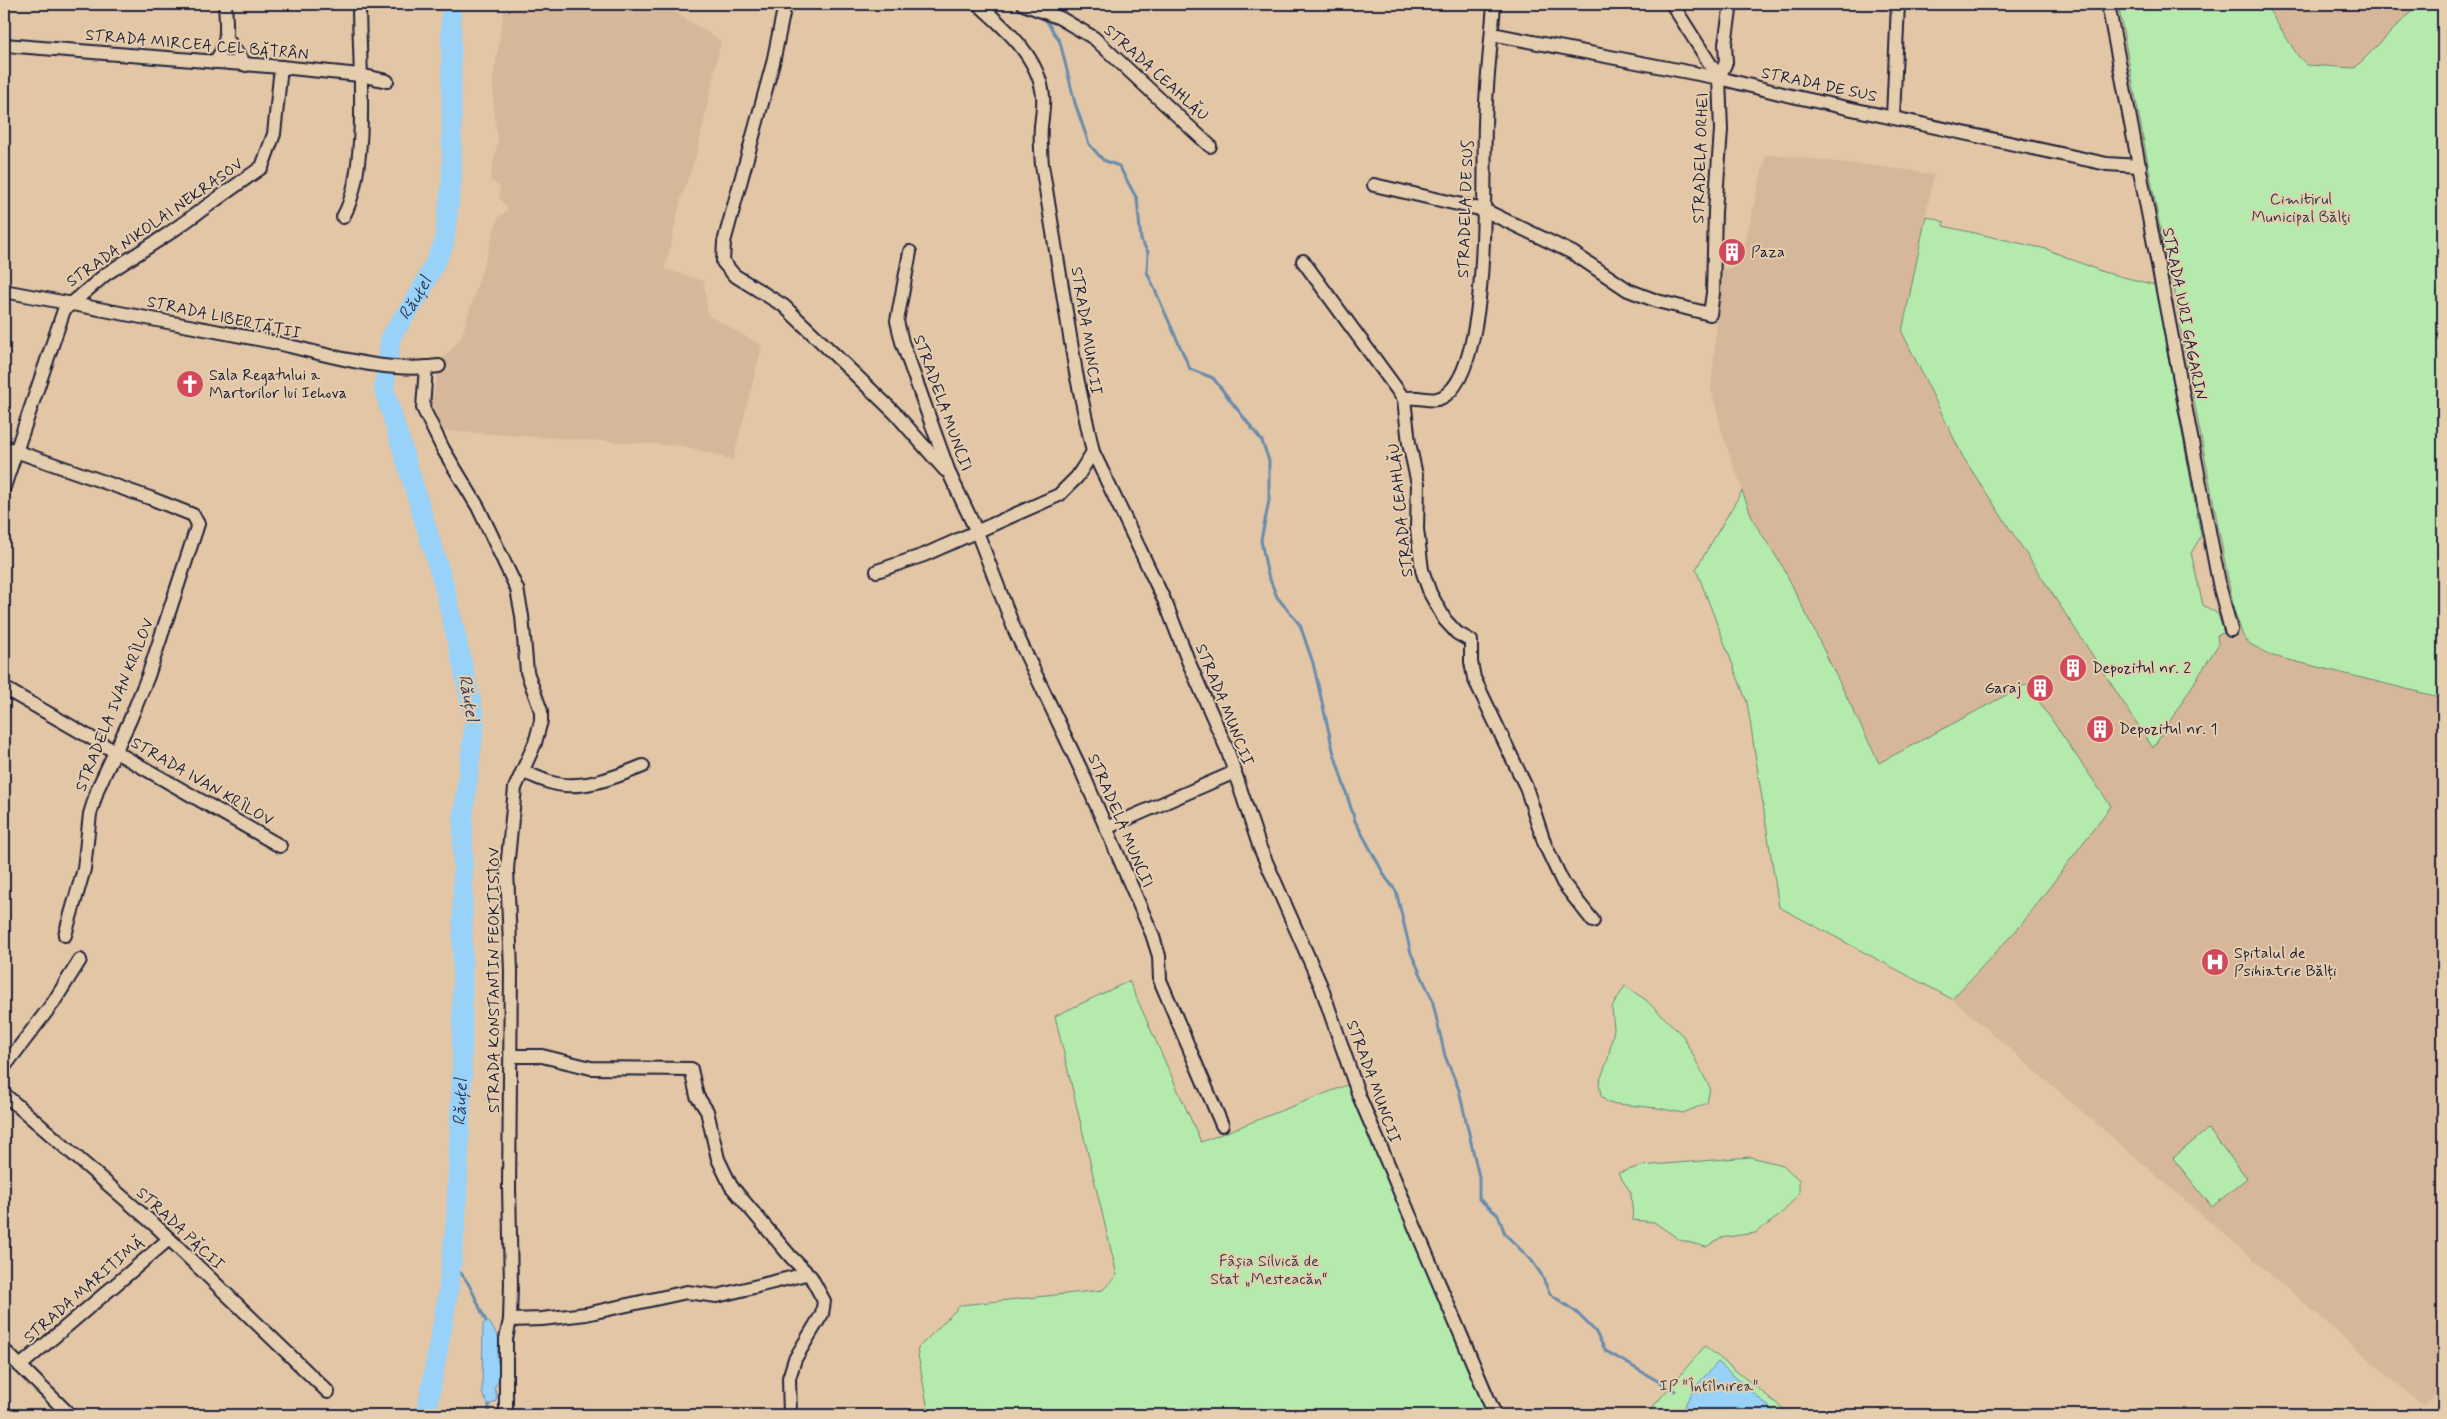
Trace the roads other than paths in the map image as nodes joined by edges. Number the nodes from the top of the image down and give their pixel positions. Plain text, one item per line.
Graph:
1 (225, 4) edge
2 (359, 4) edge
3 (785, 4) edge
4 (978, 4) edge
5 (1024, 4) edge
6 (1494, 4) edge
7 (1672, 4) edge
8 (1731, 4) edge
9 (1898, 4) edge
10 (2108, 4) edge
11 (1492, 34) junction
12 (227, 39) junction
13 (4, 45) edge
14 (214, 62) junction
15 (246, 65) junction
16 (281, 67) junction
17 (360, 75) junction
18 (1719, 78) junction
19 (387, 81) dead end
20 (1893, 117) junction
21 (1210, 146) dead end
22 (2140, 166) junction
23 (1374, 185) dead end
24 (1484, 210) junction
25 (343, 217) dead end
26 (910, 252) dead end
27 (1303, 261) dead end
28 (4, 291) edge
29 (69, 304) junction
30 (432, 366) joint
31 (1404, 398) junction
32 (4, 447) edge
33 (18, 450) junction
34 (1093, 452) junction
35 (950, 475) junction
36 (4, 488) edge
37 (977, 532) junction
38 (877, 571) dead end
39 (2231, 630) dead end
40 (4, 688) edge
41 (116, 751) junction
42 (643, 766) dead end
43 (524, 772) junction
44 (1234, 772) junction
45 (1106, 828) junction
46 (280, 846) dead end
47 (1593, 921) dead end
48 (65, 935) dead end
49 (80, 960) dead end
50 (511, 1056) junction
51 (4, 1067) edge
52 (4, 1094) edge
53 (1222, 1125) dead end
54 (169, 1239) junction
55 (806, 1274) junction
56 (510, 1320) junction
57 (4, 1350) edge
58 (20, 1366) junction
59 (328, 1392) dead end
60 (70, 1415) edge
61 (506, 1415) edge
62 (790, 1415) edge
63 (1495, 1415) edge

1 - 12 street
2 - 17 street
3 - 35 street
4 - 34 street, STRADA MUNCII
5 - 21 street, STRADA CEAHLĂU
6 - 11 street, STRADELA DE SUS
7 - 18 street
8 - 18 street, STRADELA ORHEI
9 - 20 street
10 - 22 street, STRADA IURI GAGARIN
11 - 18 street, STRADA DE SUS
11 - 24 street, STRADELA DE SUS
12 - 14 street
12 - 15 street
13 - 14 street, STRADA MIRCEA CEL BĂTRÂN
14 - 15 street, STRADA MIRCEA CEL BĂTRÂN
15 - 16 street, STRADA MIRCEA CEL BĂTRÂN
16 - 17 street, STRADA MIRCEA CEL BĂTRÂN
16 - 29 street, STRADA NIKOLAI NEKRASOV
17 - 19 street, STRADA MIRCEA CEL BĂTRÂN
17 - 25 street
18 - 20 street, STRADA DE SUS
18 - 24 street, STRADELA ORHEI
20 - 22 street, STRADA DE SUS
22 - 39 street, STRADA IURI GAGARIN
23 - 24 street
24 - 31 street, STRADELA DE SUS
26 - 35 street, STRADELA MUNCII
27 - 31 street, STRADA CEAHLĂU
28 - 29 street, STRADA LIBERTĂȚII
29 - 30 street, STRADA LIBERTĂȚII
29 - 33 street, STRADA NIKOLAI NEKRASOV
30 - 43 street, STRADA KONSTANTIN FEOKTISTOV
31 - 47 street, STRADA CEAHLĂU
32 - 33 street
33 - 36 street, STRADA NIKOLAI NEKRASOV
33 - 41 street, STRADELA IVAN KRÎLOV
34 - 37 street
34 - 44 street, STRADA MUNCII
35 - 37 street, STRADELA MUNCII
37 - 38 street
37 - 45 street, STRADELA MUNCII
40 - 41 street, STRADA IVAN KRÎLOV
41 - 46 street, STRADA IVAN KRÎLOV
41 - 48 street, STRADELA IVAN KRÎLOV
42 - 43 street
43 - 50 street, STRADA KONSTANTIN FEOKTISTOV
44 - 45 street
44 - 63 street, STRADA MUNCII
45 - 53 street, STRADELA MUNCII
49 - 51 street
50 - 55 street
50 - 56 street, STRADA KONSTANTIN FEOKTISTOV
52 - 54 street, STRADA PĂCII
54 - 58 street, STRADA MARITIMĂ
54 - 59 street, STRADA PĂCII
55 - 56 street
55 - 62 street
56 - 61 street, STRADA KONSTANTIN FEOKTISTOV
57 - 58 street
58 - 60 street

